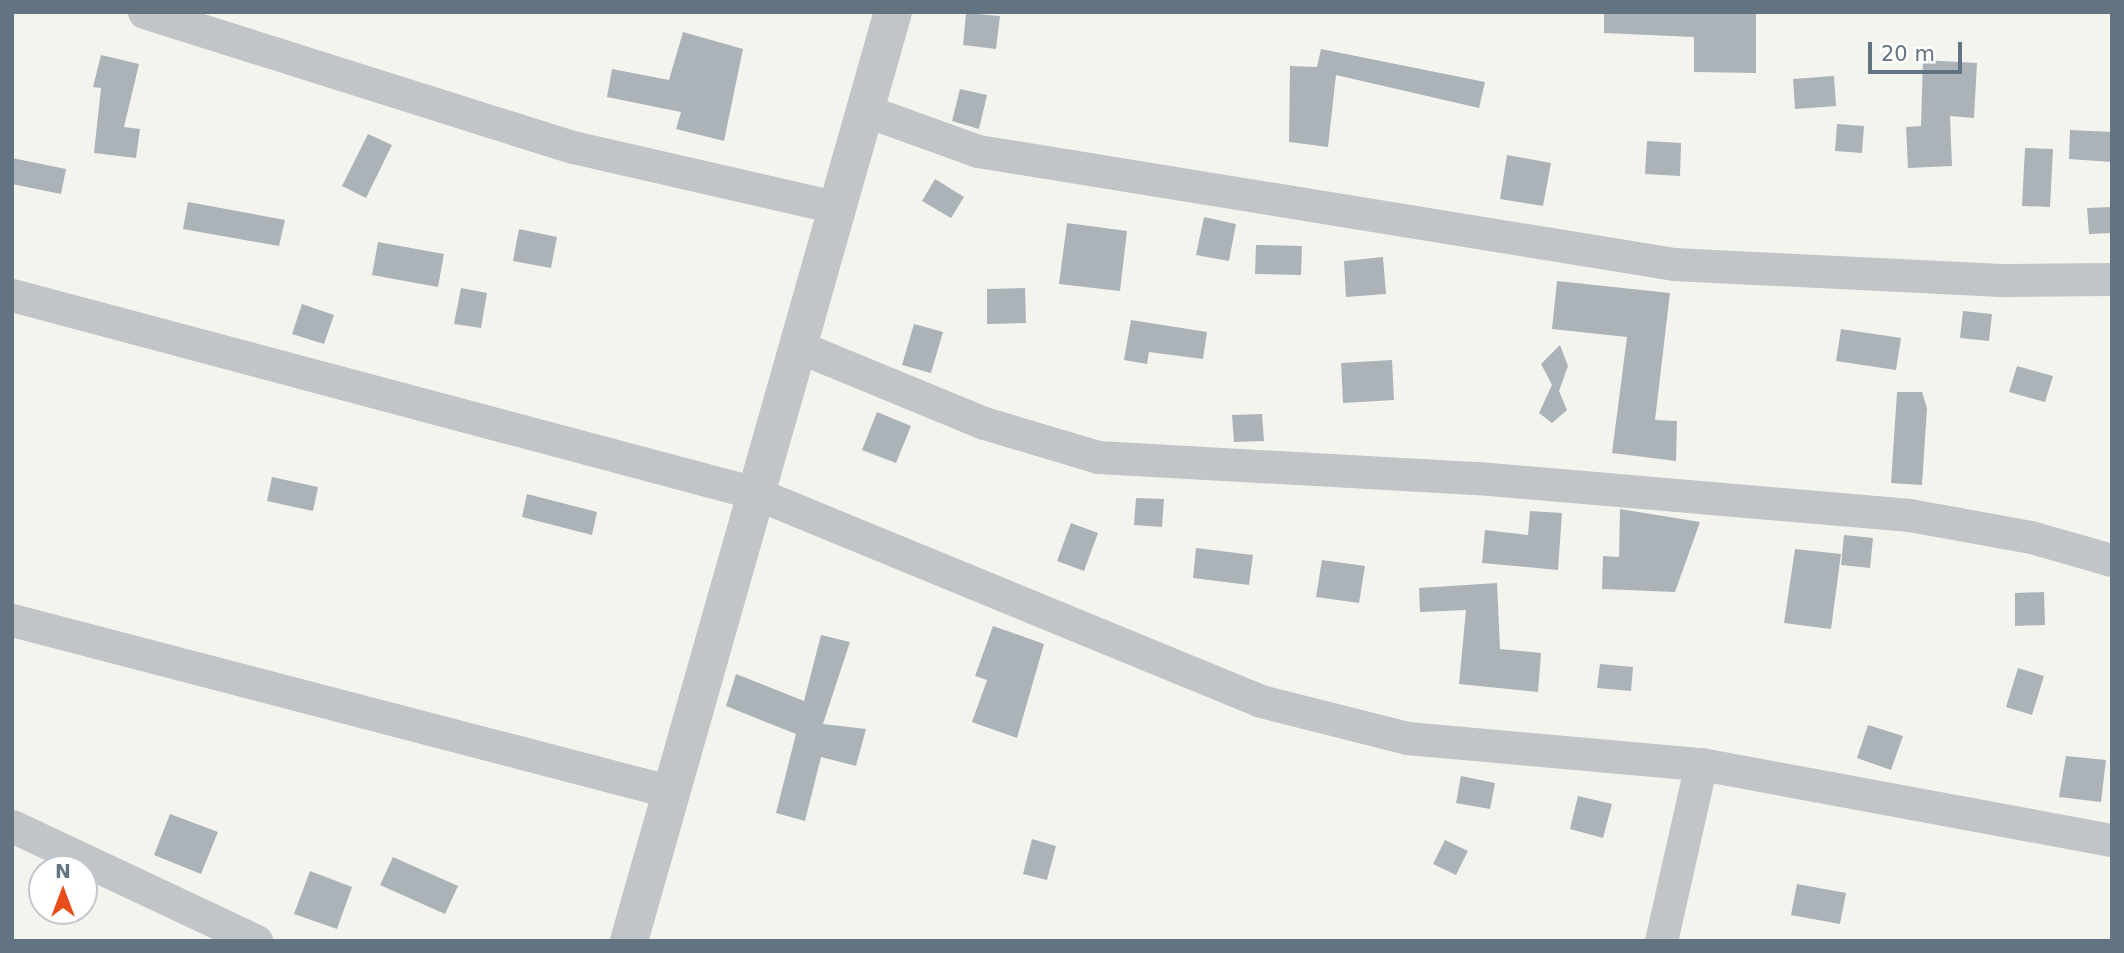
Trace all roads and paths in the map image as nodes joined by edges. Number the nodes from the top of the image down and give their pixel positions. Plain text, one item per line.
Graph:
1 (144, 12) edge
2 (893, 12) edge
3 (864, 110) junction
4 (836, 208) junction
5 (2112, 279) edge
6 (12, 295) edge
7 (797, 346) junction
8 (755, 493) junction
9 (2112, 560) edge
10 (12, 620) edge
11 (1701, 764) junction
12 (672, 792) junction
13 (12, 826) edge
14 (2112, 840) edge
15 (256, 941) edge
16 (629, 941) edge
17 (1661, 941) edge

1 - 4 street
2 - 3 street
3 - 4 street
3 - 5 street
4 - 7 street
6 - 8 street
7 - 8 street
7 - 9 street
8 - 11 street
8 - 12 street
10 - 12 street
11 - 14 street
11 - 17 street
12 - 16 street
13 - 15 street

